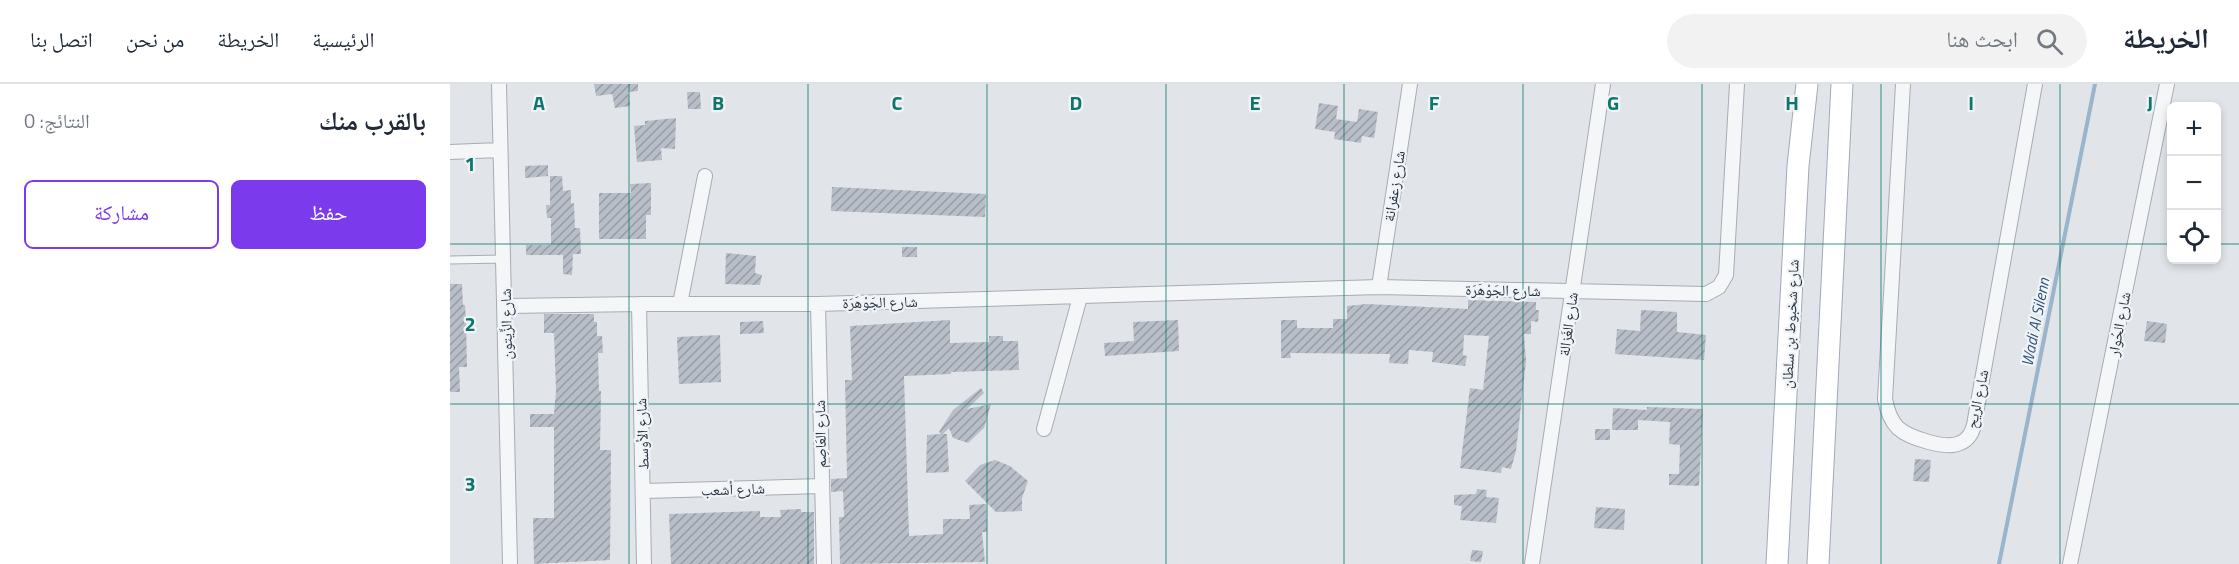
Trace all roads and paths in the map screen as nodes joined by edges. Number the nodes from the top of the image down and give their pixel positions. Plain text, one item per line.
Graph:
1 (499, 84) edge
2 (1410, 84) edge
3 (1604, 84) edge
4 (1737, 84) edge
5 (1807, 84) edge
6 (1842, 84) edge
7 (1903, 84) edge
8 (2035, 84) edge
9 (2168, 84) edge
10 (500, 150) junction
11 (450, 152) edge
12 (705, 176) dead end
13 (504, 259) junction
14 (450, 260) edge
15 (1379, 288) junction
16 (1573, 291) junction
17 (1080, 297) junction
18 (639, 304) junction
19 (680, 304) junction
20 (818, 304) junction
21 (505, 306) junction
22 (1044, 429) dead end
23 (822, 486) junction
24 (1781, 489) junction
25 (644, 491) junction
26 (1779, 520) junction
27 (510, 564) edge
28 (644, 564) edge
29 (824, 564) edge
30 (1532, 564) edge
31 (1762, 564) edge
32 (1777, 564) edge
33 (1786, 564) edge
34 (1818, 564) edge
35 (2070, 564) edge

1 - 10 street, شارع الزَّيتون
2 - 15 street, شارع زعفرانة
3 - 16 street, شارع الغَزالة
4 - 16 street, شارع الجَوْهَرَة
5 - 24 main road, شارع شخبوط بن سلطان
6 - 34 main road
7 - 8 street, شارع الريح
9 - 35 street, شارع الحُوار
10 - 11 street
10 - 13 street, شارع الزَّيتون
12 - 19 street
13 - 14 lane
13 - 21 street, شارع الزَّيتون
15 - 16 street, شارع الجَوْهَرَة
15 - 17 street, شارع الجَوْهَرَة
16 - 30 street, شارع الغَزالة
17 - 20 street, شارع الجَوْهَرَة
17 - 22 street
18 - 19 street, شارع الجَوْهَرَة
18 - 21 street, شارع الجَوْهَرَة
18 - 25 street, شارع الأوسط
19 - 20 street, شارع الجَوْهَرَة
20 - 23 street, شارع العَاصِم
21 - 27 street, شارع الزَّيتون
23 - 25 street, شارع أشعب
23 - 29 street, شارع العَاصِم
24 - 26 main road, شارع شخبوط بن سلطان
24 - 31 main road
25 - 28 street, شارع الأوسط
26 - 32 main road, شارع شخبوط بن سلطان
26 - 33 main road

